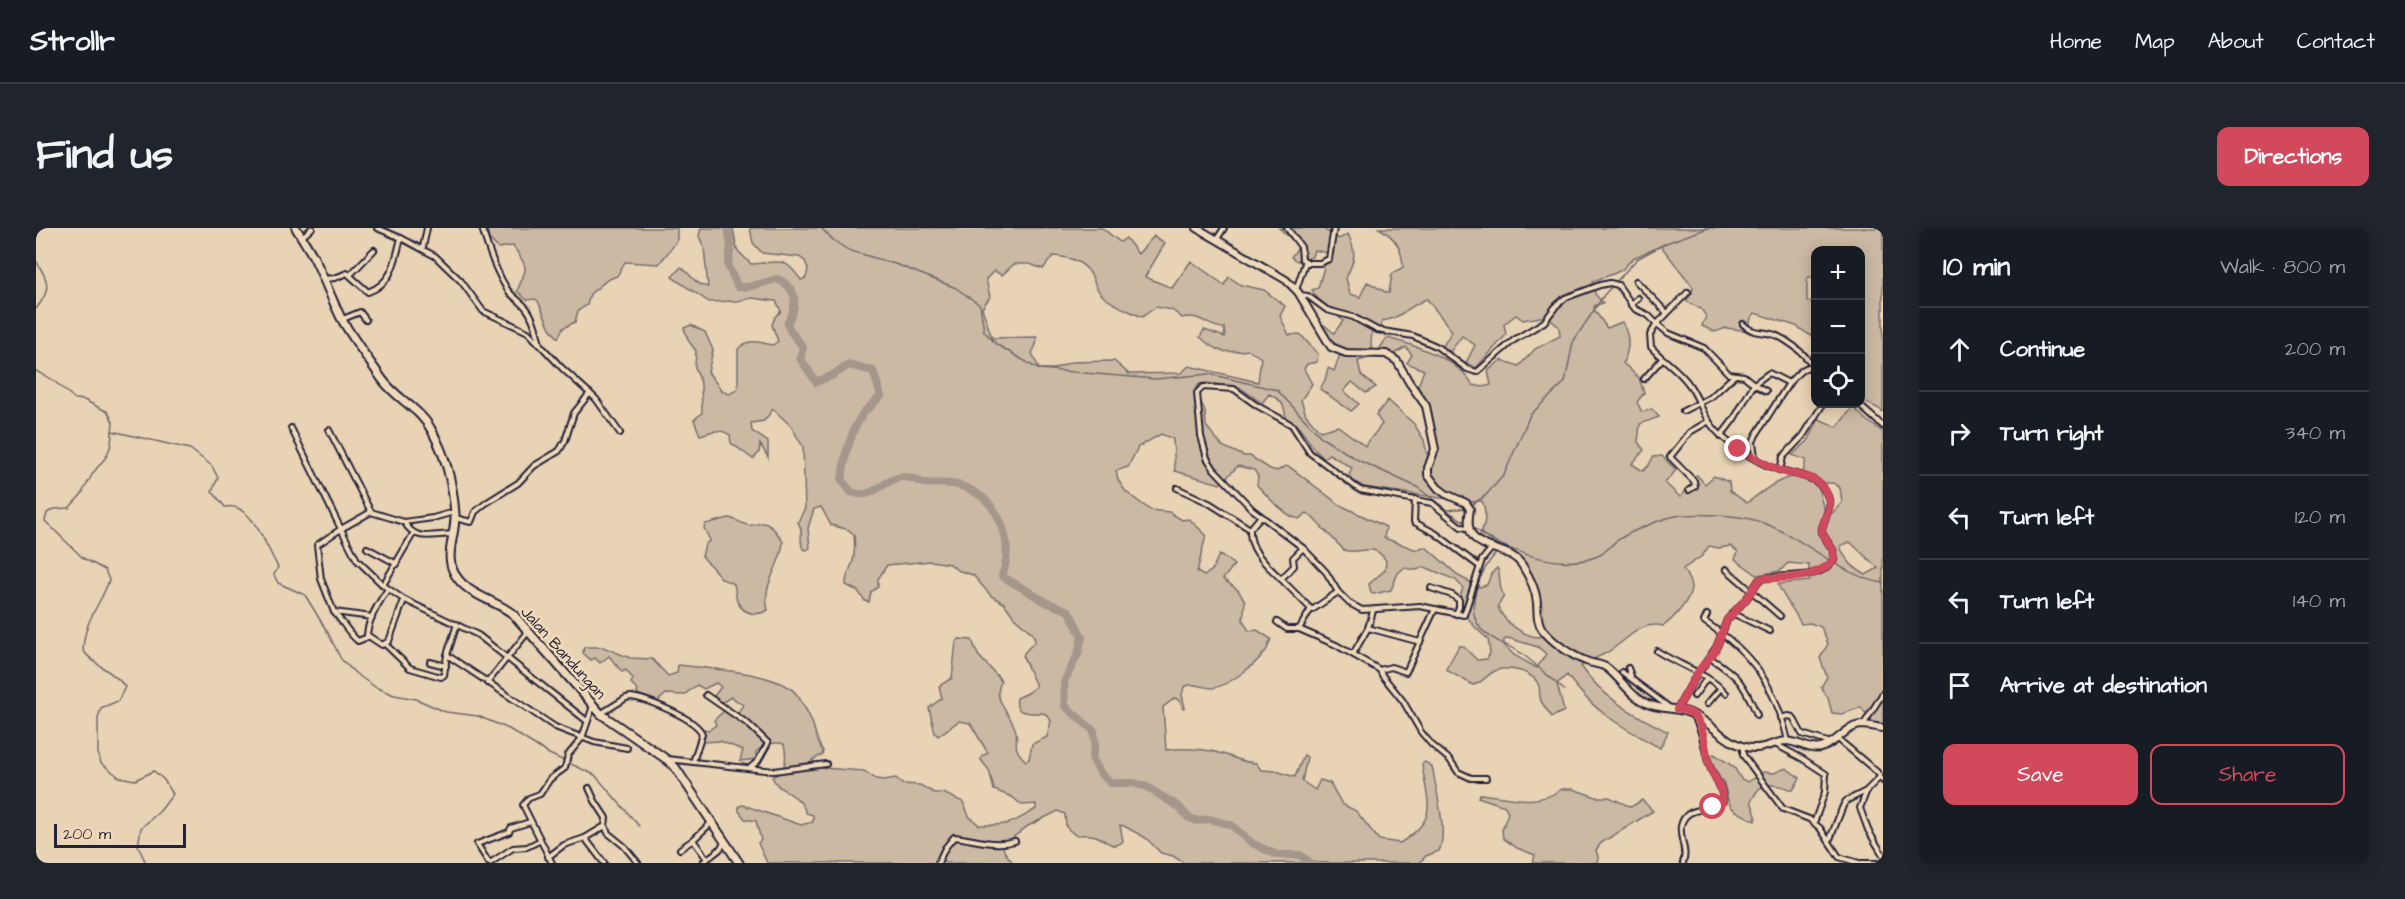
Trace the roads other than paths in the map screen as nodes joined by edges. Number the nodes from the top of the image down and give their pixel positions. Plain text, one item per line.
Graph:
1 (296, 228) edge
2 (312, 228) edge
3 (377, 228) edge
4 (426, 228) edge
5 (482, 228) edge
6 (1197, 228) edge
7 (1224, 228) edge
8 (1287, 228) edge
9 (1334, 228) edge
10 (301, 237) junction
11 (401, 238) junction
12 (1217, 239) junction
13 (423, 248) junction
14 (374, 250) dead end
15 (1307, 262) junction
16 (350, 275) junction
17 (324, 279) junction
18 (1636, 282) dead end
19 (1297, 292) junction
20 (1688, 292) dead end
21 (1638, 298) tunnel mouth
22 (1631, 305) junction
23 (1666, 313) junction
24 (342, 319) junction
25 (366, 320) dead end
26 (1657, 324) junction
27 (1743, 324) dead end
28 (540, 344) junction
29 (1662, 359) junction
30 (1811, 362) edge
31 (1811, 366) edge
32 (1736, 375) junction
33 (1644, 379) dead end
34 (1789, 383) junction
35 (1754, 384) junction
36 (1766, 391) dead end
37 (590, 393) junction
38 (1699, 402) junction
39 (1820, 408) edge
40 (1863, 408) edge
41 (1683, 411) dead end
42 (1709, 421) junction
43 (1883, 426) edge
44 (291, 428) dead end
45 (329, 429) dead end
46 (620, 433) dead end
47 (1721, 436) junction
48 (1755, 458) junction
49 (1780, 470) junction
50 (1177, 488) dead end
51 (1689, 490) dead end
52 (1415, 499) junction
53 (371, 512) junction
54 (455, 515) junction
55 (1261, 516) junction
56 (404, 522) junction
57 (1468, 524) junction
58 (341, 529) junction
59 (1250, 529) junction
60 (413, 534) junction
61 (452, 534) junction
62 (367, 548) dead end
63 (1304, 548) junction
64 (1495, 550) junction
65 (397, 564) junction
66 (1479, 566) junction
67 (1726, 569) dead end
68 (1281, 579) junction
69 (383, 585) junction
70 (1431, 588) dead end
71 (388, 589) junction
72 (1751, 591) junction
73 (1338, 592) junction
74 (404, 600) junction
75 (1311, 609) junction
76 (1435, 609) junction
77 (1373, 611) junction
78 (334, 612) junction
79 (1456, 614) junction
80 (1732, 614) junction
81 (1707, 615) dead end
82 (1780, 616) dead end
83 (372, 617) junction
84 (1277, 622) dead end
85 (457, 624) junction
86 (1368, 628) junction
87 (1299, 629) junction
88 (1770, 631) dead end
89 (529, 632) junction
90 (1722, 632) junction
91 (368, 637) junction
92 (1420, 642) junction
93 (386, 644) junction
94 (1657, 651) dead end
95 (1353, 654) junction
96 (447, 655) junction
97 (1710, 658) junction
98 (507, 659) junction
99 (430, 662) dead end
100 (446, 666) junction
101 (1628, 668) dead end
102 (1380, 670) junction
103 (1622, 672) dead end
104 (1698, 672) junction
105 (1707, 678) junction
106 (1634, 679) junction
107 (487, 683) junction
108 (1721, 688) junction
109 (1726, 693) dead end
110 (1883, 693) edge
111 (706, 695) dead end
112 (1694, 696) dead end
113 (1707, 704) dead end
114 (593, 706) junction
115 (1675, 709) junction
116 (1691, 713) junction
117 (601, 714) junction
118 (1757, 715) dead end
119 (1781, 718) junction
120 (587, 721) junction
121 (1863, 725) junction
122 (1883, 728) edge
123 (582, 738) junction
124 (1788, 741) junction
125 (1835, 741) junction
126 (1774, 744) junction
127 (1743, 747) junction
128 (627, 748) dead end
129 (666, 759) junction
130 (693, 762) junction
131 (826, 764) dead end
132 (751, 767) junction
133 (1486, 778) dead end
134 (1881, 779) edge
135 (590, 788) dead end
136 (1867, 790) junction
137 (713, 821) junction
138 (530, 822) junction
139 (1814, 823) junction
140 (605, 826) junction
141 (585, 838) junction
142 (693, 840) junction
143 (1829, 840) junction
144 (539, 841) junction
145 (725, 841) junction
146 (1015, 841) dead end
147 (680, 849) dead end
148 (1883, 855) edge
149 (548, 857) junction
150 (1839, 857) junction
151 (707, 859) junction
152 (490, 863) edge
153 (552, 863) edge
154 (604, 863) edge
155 (638, 863) edge
156 (702, 863) edge
157 (739, 863) edge
158 (938, 863) edge
159 (1683, 863) edge
160 (1844, 863) edge
161 (1860, 863) edge
162 (1876, 863) edge

1 - 10 main road, Jalan Bandungan
2 - 10 street
3 - 11 street
4 - 13 street
5 - 28 street
6 - 12 street
7 - 12 street
8 - 15 street
9 - 15 street
10 - 17 main road, Jalan Bandungan
11 - 13 street
11 - 16 street
12 - 19 street
13 - 28 street
14 - 16 street
15 - 19 street
16 - 17 street
17 - 24 main road, Jalan Bandungan
18 - 23 street
19 - 22 street
19 - 57 street
20 - 23 street
21 - 22 street
22 - 26 street
23 - 26 street
24 - 25 street
24 - 54 main road, Jalan Bandungan
26 - 29 street
26 - 32 street
27 - 30 street
28 - 37 street
29 - 33 street
29 - 38 street
31 - 34 street
32 - 35 street
32 - 38 street
34 - 35 street
34 - 48 street
35 - 36 street
35 - 47 street
37 - 46 street
37 - 54 street
38 - 41 street
38 - 42 street
39 - 49 street
40 - 43 street
42 - 47 street
42 - 51 street
44 - 58 street
45 - 53 street
47 - 48 street
48 - 49 street
49 - 72 street
50 - 59 street
52 - 55 street
52 - 57 street
52 - 66 street
53 - 56 street
53 - 58 street
54 - 56 street
54 - 61 main road, Jalan Bandungan
55 - 59 street
55 - 63 street
56 - 60 street
57 - 64 street
58 - 69 street
58 - 78 street
59 - 68 street
60 - 61 street
60 - 65 street
61 - 89 main road, Jalan Bandungan
62 - 65 street
63 - 68 street
63 - 73 street
64 - 66 street
64 - 115 street
65 - 69 street
66 - 79 street
67 - 72 street
68 - 75 street
69 - 71 street
70 - 79 street
71 - 74 street
71 - 83 street
72 - 80 street
72 - 82 street
73 - 75 street
73 - 77 street
74 - 85 street
74 - 93 street
75 - 87 street
76 - 77 street
76 - 79 street
76 - 92 street
77 - 86 street
78 - 83 street
78 - 91 street
80 - 88 street
80 - 90 street
81 - 90 street
83 - 91 street
84 - 87 street
85 - 96 street
85 - 98 street
86 - 92 street
86 - 95 street
87 - 95 street
89 - 98 street
89 - 114 main road, Jalan Bandungan
90 - 97 street
90 - 119 street
91 - 93 street
92 - 102 street
93 - 100 street
94 - 104 street
95 - 102 street
96 - 100 street
96 - 107 street
97 - 104 street
97 - 118 street
98 - 107 street
98 - 120 street
99 - 100 street
101 - 106 street
102 - 133 street
103 - 106 street
104 - 105 street
104 - 115 street
105 - 108 street
105 - 112 street
106 - 115 street
107 - 123 street
108 - 109 street
108 - 113 street
110 - 121 street
111 - 132 street
114 - 117 main road, Jalan Bandungan
114 - 120 street
115 - 116 street
116 - 127 street
116 - 159 street
117 - 129 main road, Jalan Bandungan
117 - 130 street
119 - 124 street
119 - 125 street
120 - 123 street
121 - 122 street
121 - 125 street
123 - 128 street
123 - 138 street
124 - 125 street
124 - 126 street
125 - 134 street
126 - 127 street
126 - 139 street
127 - 139 street
129 - 130 street
129 - 137 main road, Jalan Bandungan
130 - 132 street
131 - 132 street
134 - 136 street
135 - 140 street
136 - 143 street
136 - 148 street
137 - 142 street
137 - 145 main road, Jalan Bandungan
138 - 144 street
138 - 152 street
139 - 143 street
140 - 141 street
140 - 155 street
141 - 149 street
141 - 154 street
142 - 147 street
142 - 151 street
143 - 150 street
144 - 149 street
144 - 152 street
145 - 151 street
145 - 157 main road, Jalan Bandungan
146 - 158 street
148 - 162 street
149 - 153 street
150 - 160 street
150 - 161 street
151 - 156 street
161 - 162 street

